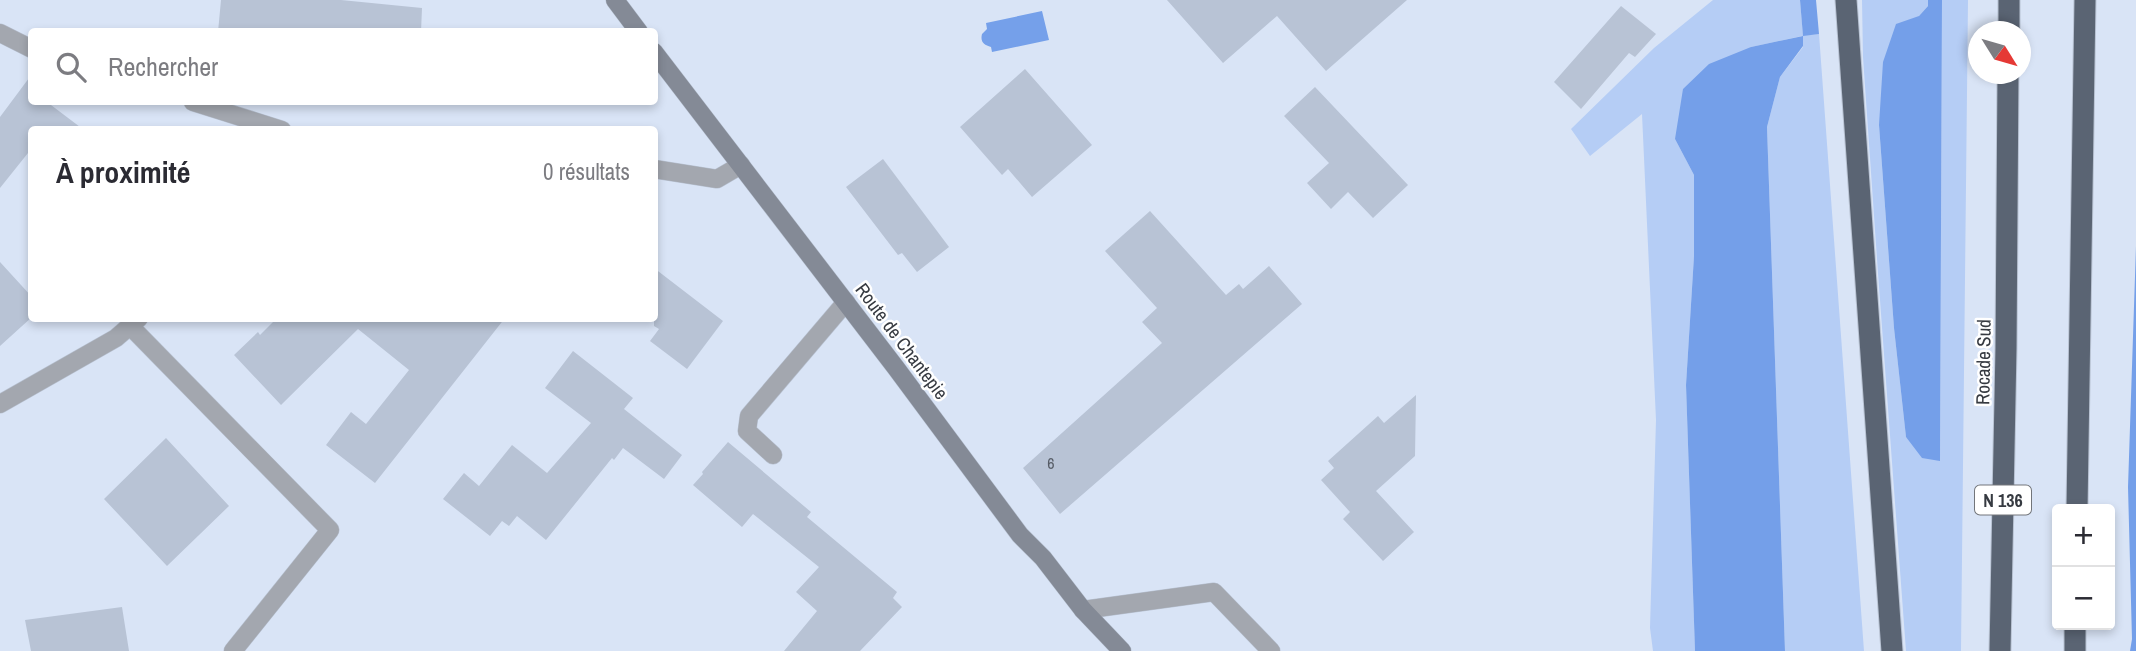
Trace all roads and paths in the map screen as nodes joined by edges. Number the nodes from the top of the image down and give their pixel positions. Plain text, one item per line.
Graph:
1 (615, 0) edge
2 (1846, 0) edge
3 (2009, 0) edge
4 (2085, 0) edge
5 (2009, 21) edge
6 (636, 28) edge
7 (0, 33) edge
8 (28, 47) edge
9 (658, 57) edge
10 (2008, 84) edge
11 (203, 105) edge
12 (269, 126) edge
13 (741, 165) junction
14 (658, 170) edge
15 (846, 302) junction
16 (135, 322) edge
17 (0, 404) edge
18 (773, 455) dead end
19 (2077, 504) edge
20 (1083, 610) junction
21 (2075, 630) edge
22 (233, 651) edge
23 (1122, 651) edge
24 (1271, 651) edge
25 (1892, 651) edge
26 (2000, 651) edge
27 (2075, 651) edge

1 - 6 street
2 - 25 highway
3 - 5 highway
4 - 19 highway
7 - 8 street
9 - 13 street, Route de Chantepie
10 - 26 highway, Rocade Sud / N 136
11 - 12 street
13 - 14 street
13 - 15 street, Route de Chantepie
15 - 18 street
15 - 20 street, Route de Chantepie
16 - 17 street
16 - 22 street
20 - 23 street, Route de Chantepie
20 - 24 street
21 - 27 highway

